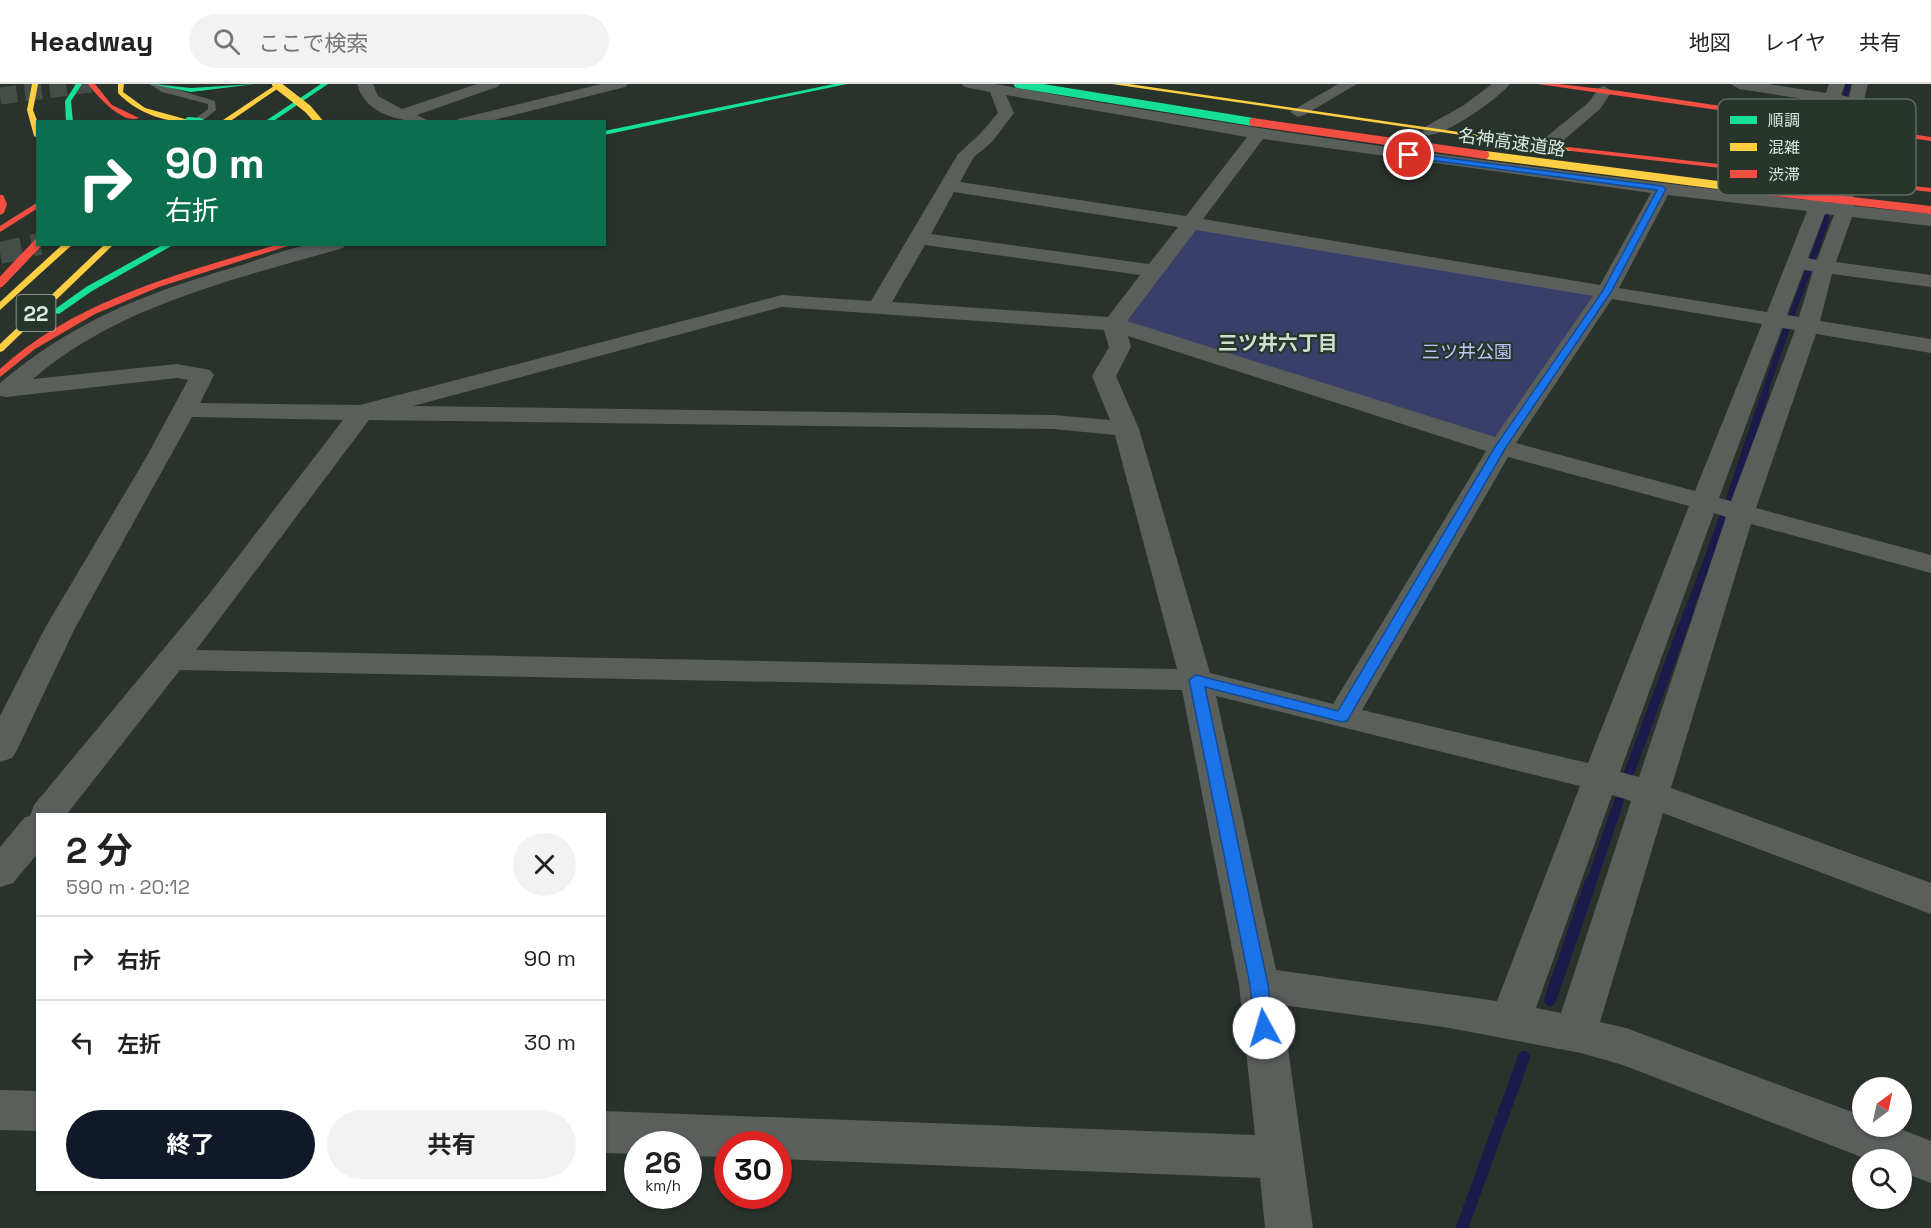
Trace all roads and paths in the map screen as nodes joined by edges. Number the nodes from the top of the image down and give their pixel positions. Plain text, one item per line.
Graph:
1 (35, 84) edge
2 (79, 84) edge
3 (91, 84) edge
4 (121, 84) edge
5 (154, 84) edge
6 (252, 84) edge
7 (276, 84) edge
8 (282, 84) edge
9 (290, 84) edge
10 (309, 84) edge
11 (324, 84) edge
12 (365, 84) edge
13 (492, 84) edge
14 (620, 84) edge
15 (844, 84) edge
16 (970, 84) edge
17 (1018, 84) edge
18 (1067, 84) edge
19 (1114, 84) edge
20 (1349, 84) edge
21 (1502, 84) edge
22 (1541, 84) edge
23 (1739, 84) edge
24 (1860, 84) edge
25 (1154, 87) edge
26 (996, 89) junction
27 (1604, 91) junction
28 (1835, 91) edge
29 (1850, 99) edge
30 (1857, 99) edge
31 (1718, 108) edge
32 (1298, 112) junction
33 (403, 114) junction
34 (70, 120) edge
35 (145, 120) edge
36 (190, 120) edge
37 (197, 120) edge
38 (226, 120) edge
39 (234, 120) edge
40 (255, 120) edge
41 (270, 120) edge
42 (317, 120) edge
43 (418, 120) edge
44 (472, 120) edge
45 (36, 130) edge
46 (1431, 131) junction
47 (606, 133) edge
48 (1259, 133) junction
49 (1916, 137) edge
50 (1931, 139) edge
51 (1546, 146) junction
52 (1718, 167) edge
53 (1718, 176) edge
54 (949, 186) junction
55 (1718, 186) edge
56 (1662, 189) junction
57 (1931, 190) edge
58 (1916, 191) edge
59 (1718, 192) edge
60 (1766, 195) edge
61 (1794, 195) edge
62 (1831, 195) edge
63 (1831, 195) edge
64 (1836, 195) edge
65 (1878, 195) edge
66 (1887, 195) edge
67 (0, 196) edge
68 (1835, 199) junction
69 (1931, 200) edge
70 (36, 203) edge
71 (36, 204) edge
72 (36, 204) edge
73 (1931, 210) edge
74 (0, 215) edge
75 (1931, 220) edge
76 (1191, 223) junction
77 (0, 230) edge
78 (919, 238) junction
79 (36, 244) edge
80 (36, 244) edge
81 (59, 246) edge
82 (67, 246) edge
83 (91, 246) edge
84 (108, 246) edge
85 (167, 246) edge
86 (284, 246) edge
87 (329, 246) edge
88 (1811, 265) junction
89 (1154, 271) junction
90 (0, 274) edge
91 (1931, 281) edge
92 (0, 283) edge
93 (1606, 292) junction
94 (0, 300) edge
95 (0, 307) edge
96 (878, 308) junction
97 (1775, 320) junction
98 (1114, 324) junction
99 (1808, 326) junction
100 (0, 330) edge
101 (1931, 346) edge
102 (0, 349) edge
103 (0, 357) edge
104 (36, 370) junction
105 (177, 371) junction
106 (2, 387) edge
107 (182, 410) junction
108 (362, 412) junction
109 (1126, 429) junction
110 (1501, 447) junction
111 (1706, 503) junction
112 (1741, 512) junction
113 (1931, 564) edge
114 (172, 660) junction
115 (1196, 680) junction
116 (1342, 717) junction
117 (0, 750) edge
118 (1600, 778) junction
119 (1650, 794) junction
120 (48, 813) edge
121 (36, 829) edge
122 (0, 873) edge
123 (1931, 899) edge
124 (1259, 985) junction
125 (1511, 1019) junction
126 (1575, 1033) junction
127 (0, 1110) edge
128 (36, 1111) edge
129 (606, 1132) edge
130 (1279, 1157) junction
131 (1931, 1162) edge
132 (1289, 1228) edge

1 - 45 main road
2 - 34 main road
3 - 35 main road
4 - 36 main road
5 - 6 main road
5 - 37 lane
7 - 42 main road, bridge
8 - 38 main road
9 - 39 main road
10 - 40 main road
11 - 41 main road
12 - 33 street
13 - 33 street
14 - 44 street
15 - 47 main road
16 - 26 street
17 - 55 main road, 名神高速道路, bridge
18 - 53 main road, 名神高速道路
19 - 25 main road
20 - 32 street
21 - 46 street
22 - 27 main road
23 - 28 street
24 - 30 street
25 - 32 main road
26 - 48 street
26 - 54 street
27 - 31 main road
27 - 51 street
28 - 29 street
32 - 46 main road
33 - 43 street
46 - 51 main road
48 - 56 street
48 - 76 street
49 - 50 main road
51 - 52 main road
54 - 76 street
54 - 78 street
56 - 59 street
56 - 93 street
57 - 58 main road
60 - 68 street
61 - 73 main road, 名神高速道路, bridge
62 - 68 street
63 - 68 main road
64 - 68 street
65 - 68 main road
66 - 69 main road, 名神高速道路
67 - 70 main road
67 - 74 main road
68 - 75 street
68 - 88 street
71 - 74 main road
72 - 77 main road
76 - 89 street
76 - 93 street
78 - 89 street
78 - 96 street
79 - 90 main road
80 - 92 main road, bridge
81 - 94 main road, 22
82 - 95 main road
83 - 100 main road
84 - 102 main road, 22
85 - 103 main road
86 - 106 main road
87 - 104 street
88 - 91 street
88 - 97 street
88 - 99 street
89 - 98 street
93 - 97 street
93 - 110 street
96 - 98 street
96 - 108 street
97 - 99 street
97 - 111 street
98 - 109 street
98 - 110 street
99 - 101 street
99 - 112 street
104 - 105 street
104 - 106 street
105 - 106 street
105 - 107 street
107 - 108 street
107 - 117 street
108 - 109 street
108 - 114 street
109 - 115 street
110 - 111 street
110 - 116 street
111 - 112 street
111 - 118 street
112 - 113 street
112 - 119 street
114 - 115 street
114 - 120 street
115 - 116 street
115 - 124 street
116 - 118 street
118 - 119 street
118 - 125 street
119 - 123 street
119 - 126 street
121 - 122 street
124 - 125 street
124 - 130 street
125 - 126 street
126 - 131 street
127 - 128 street
129 - 130 street
130 - 132 street

